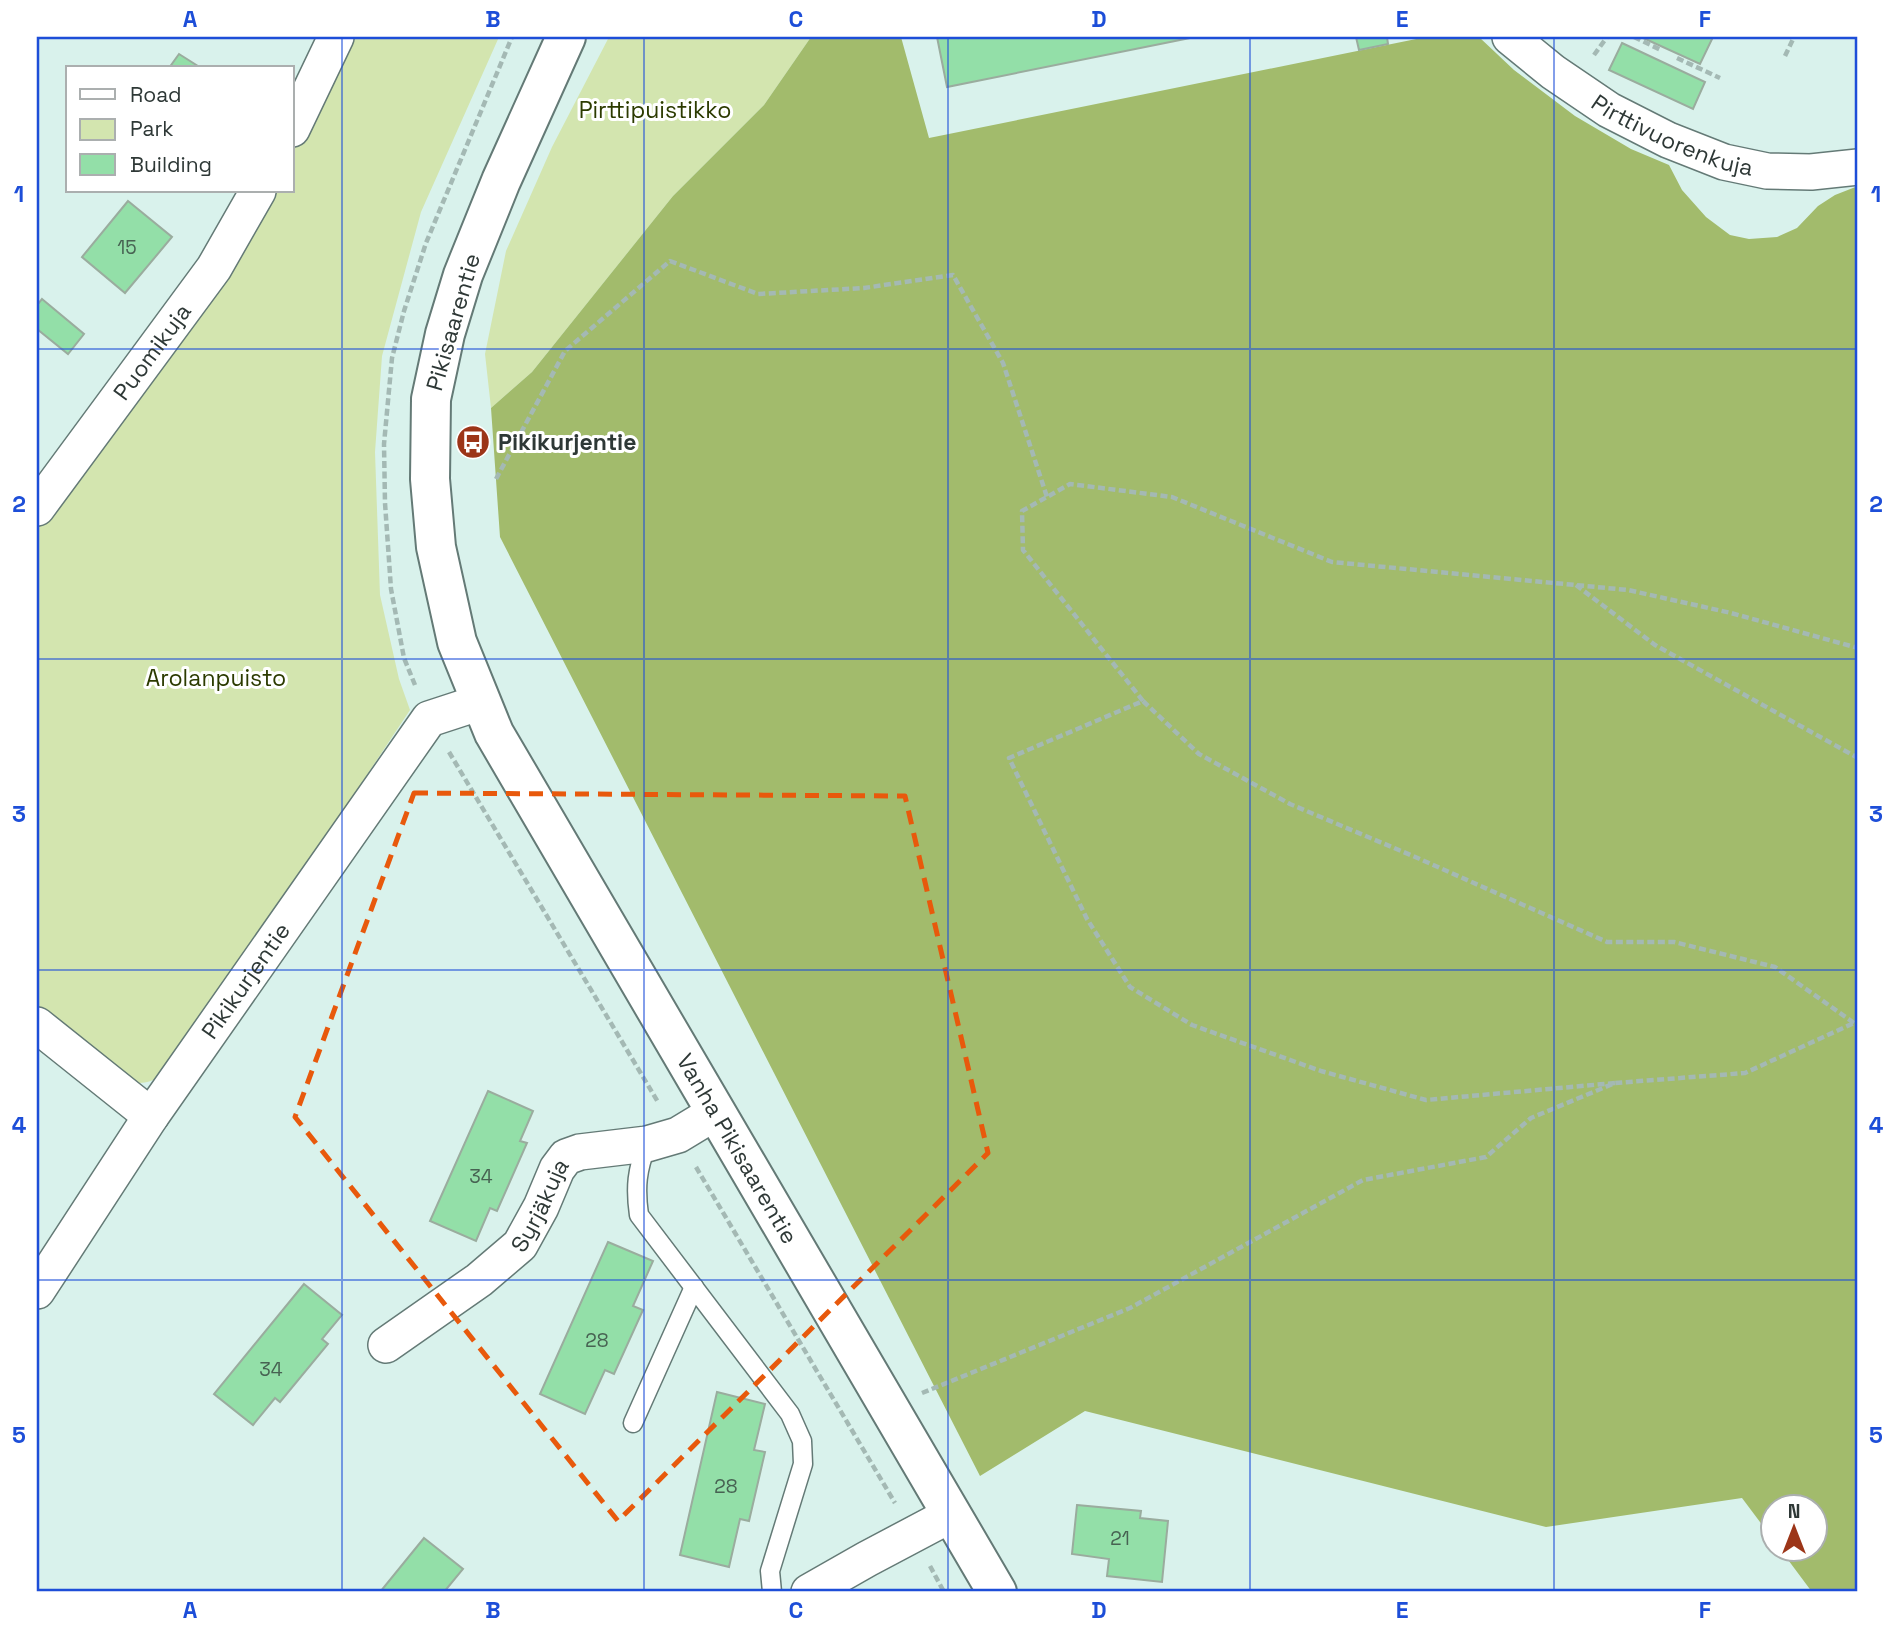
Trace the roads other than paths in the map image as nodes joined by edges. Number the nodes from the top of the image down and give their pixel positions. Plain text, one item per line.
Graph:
1 (336, 37) edge
2 (566, 37) edge
3 (1510, 37) edge
4 (294, 125) edge
5 (1858, 167) edge
6 (257, 192) edge
7 (37, 508) edge
8 (481, 702) junction
9 (37, 1025) edge
10 (716, 1112) junction
11 (151, 1116) junction
12 (647, 1144) junction
13 (694, 1287) junction
14 (37, 1291) edge
15 (386, 1345) dead end
16 (633, 1423) dead end
17 (952, 1514) junction
18 (772, 1592) edge
19 (809, 1592) edge
20 (997, 1592) edge

1 - 4 street
2 - 8 street, Pikisaarentie
3 - 5 street, Pirttivuorenkuja
6 - 7 street, Puomikuja
8 - 10 street, Vanha Pikisaarentie
8 - 11 street, Pikikurjentie
9 - 11 street
10 - 12 street, Syrjäkuja
10 - 17 street, Vanha Pikisaarentie
11 - 14 street, Pikikurjentie
12 - 13 lane
12 - 15 street, Syrjäkuja
13 - 16 lane
13 - 18 lane
17 - 19 street
17 - 20 street, Vanha Pikisaarentie

